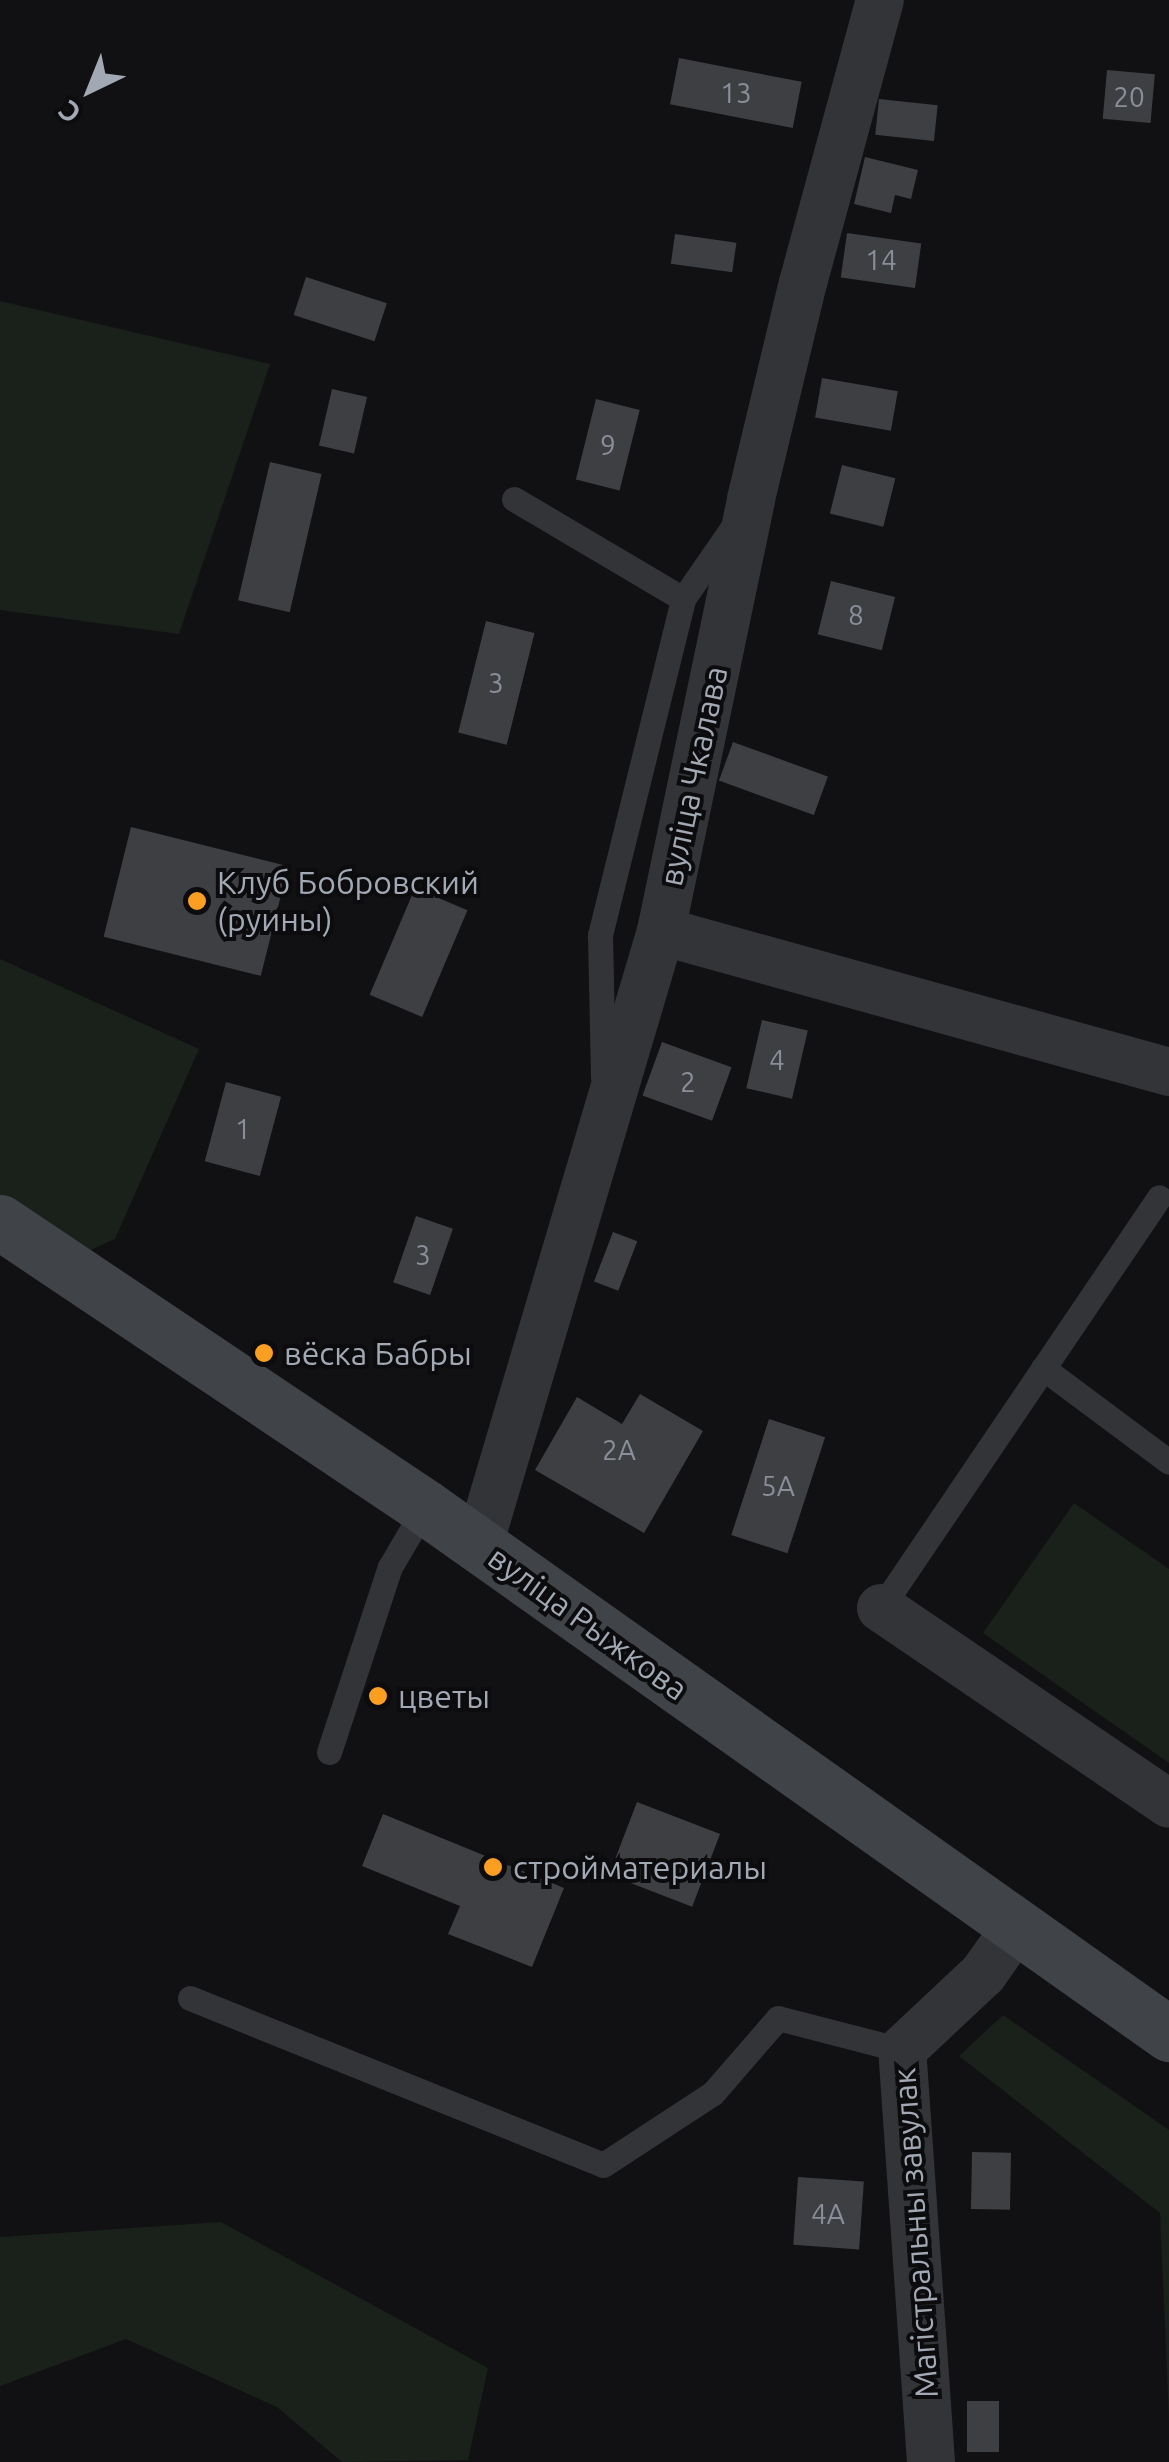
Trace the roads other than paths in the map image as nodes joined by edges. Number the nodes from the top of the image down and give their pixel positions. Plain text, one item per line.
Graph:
1 (880, 0) edge
2 (514, 499) dead end
3 (751, 499) junction
4 (683, 599) junction
5 (661, 931) junction
6 (1169, 1072) edge
7 (604, 1128) junction
8 (1159, 1197) dead end
9 (0, 1222) edge
10 (1043, 1368) junction
11 (1169, 1462) edge
12 (425, 1507) junction
13 (479, 1545) junction
14 (880, 1608) joint
15 (328, 1752) dead end
16 (1169, 1804) edge
17 (1015, 1929) junction
18 (190, 1998) dead end
19 (1169, 2034) edge
20 (902, 2050) junction
21 (931, 2462) edge

1 - 3 street, вуліца Чкалава
2 - 4 lane
3 - 4 lane
3 - 5 street, вуліца Чкалава
4 - 7 lane
5 - 6 street
5 - 7 street, вуліца Чкалава
7 - 13 street, вуліца Чкалава
8 - 10 lane
9 - 12 main road, вуліца Рыжкова
10 - 11 lane
10 - 14 lane
12 - 13 main road, вуліца Рыжкова
12 - 15 lane
13 - 17 main road, вуліца Рыжкова
14 - 16 street
17 - 19 main road, вуліца Рыжкова
17 - 20 street, Магістральны завулак
18 - 20 lane
20 - 21 street, Магістральны завулак

